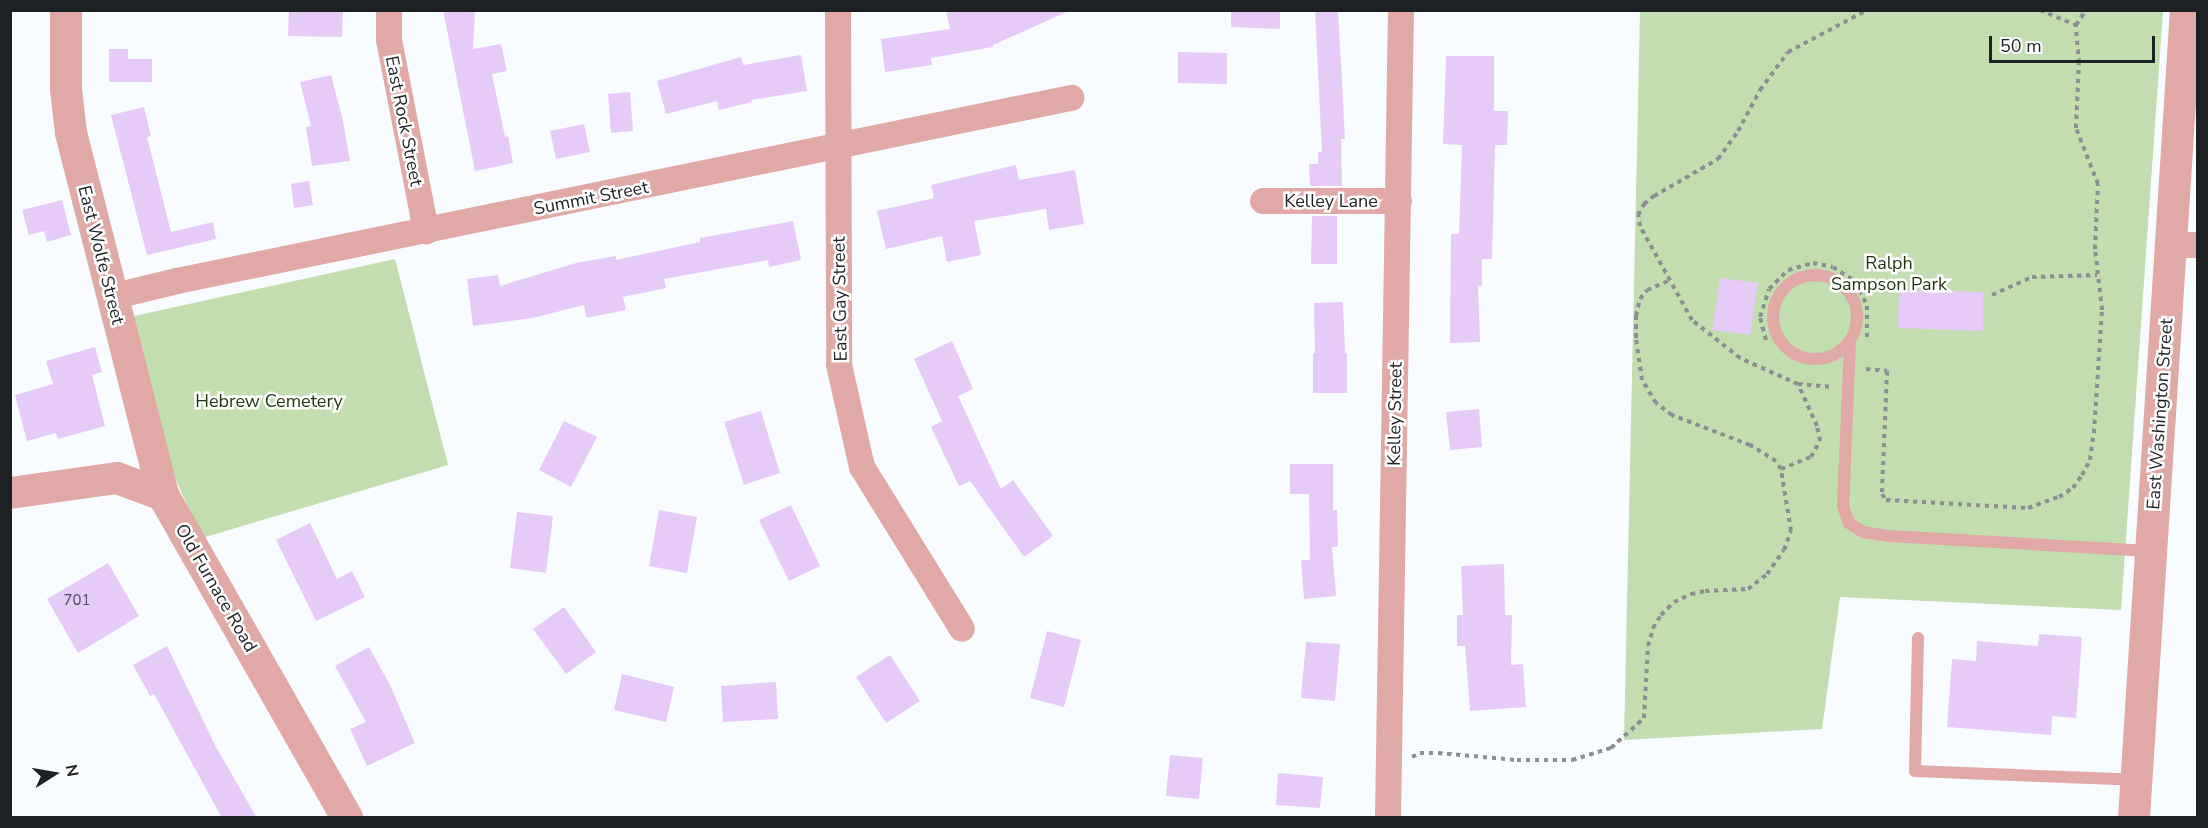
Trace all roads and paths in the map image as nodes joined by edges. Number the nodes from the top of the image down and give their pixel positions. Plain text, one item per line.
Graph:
1 (66, 10) edge
2 (389, 10) edge
3 (838, 10) edge
4 (1401, 10) edge
5 (1867, 10) edge
6 (2040, 10) edge
7 (2086, 10) edge
8 (2186, 10) edge
9 (2076, 25) junction
10 (1071, 98) dead end
11 (838, 147) junction
12 (1263, 201) dead end
13 (1399, 201) junction
14 (426, 231) junction
15 (2184, 244) edge
16 (2097, 275) junction
17 (1670, 280) junction
18 (1857, 284) junction
19 (1904, 284) dead end
20 (1992, 295) dead end
21 (111, 297) junction
22 (1766, 340) dead end
23 (1850, 341) junction
24 (1866, 346) dead end
25 (1866, 357) dead end
26 (1798, 384) junction
27 (1837, 388) dead end
28 (1781, 469) junction
29 (10, 493) edge
30 (163, 495) junction
31 (2151, 551) junction
32 (962, 629) dead end
33 (1918, 638) dead end
34 (1410, 759) dead end
35 (2136, 780) junction
36 (347, 818) edge
37 (1388, 818) edge
38 (2134, 818) edge

1 - 21 street, East Wolfe Street
2 - 14 street, East Rock Street
3 - 11 street, East Gay Street
4 - 13 street, Kelley Street
5 - 17 path
6 - 9 path
7 - 9 path
8 - 15 street, East Washington Street
9 - 16 path
10 - 11 street, Summit Street
11 - 14 street, Summit Street
11 - 32 street, East Gay Street
12 - 13 street, Kelley Lane
13 - 37 street, Kelley Street
14 - 21 street, Summit Street
15 - 31 street, East Washington Street
16 - 20 path
16 - 25 path
17 - 26 path
17 - 28 path
18 - 19 path
18 - 22 path
18 - 24 path
21 - 30 street, East Wolfe Street
23 - 23 lane
23 - 31 lane
26 - 27 path
26 - 28 path
28 - 34 path
29 - 30 street
30 - 36 street, Old Furnace Road
31 - 35 street, East Washington Street
33 - 35 lane
35 - 38 street, East Washington Street

